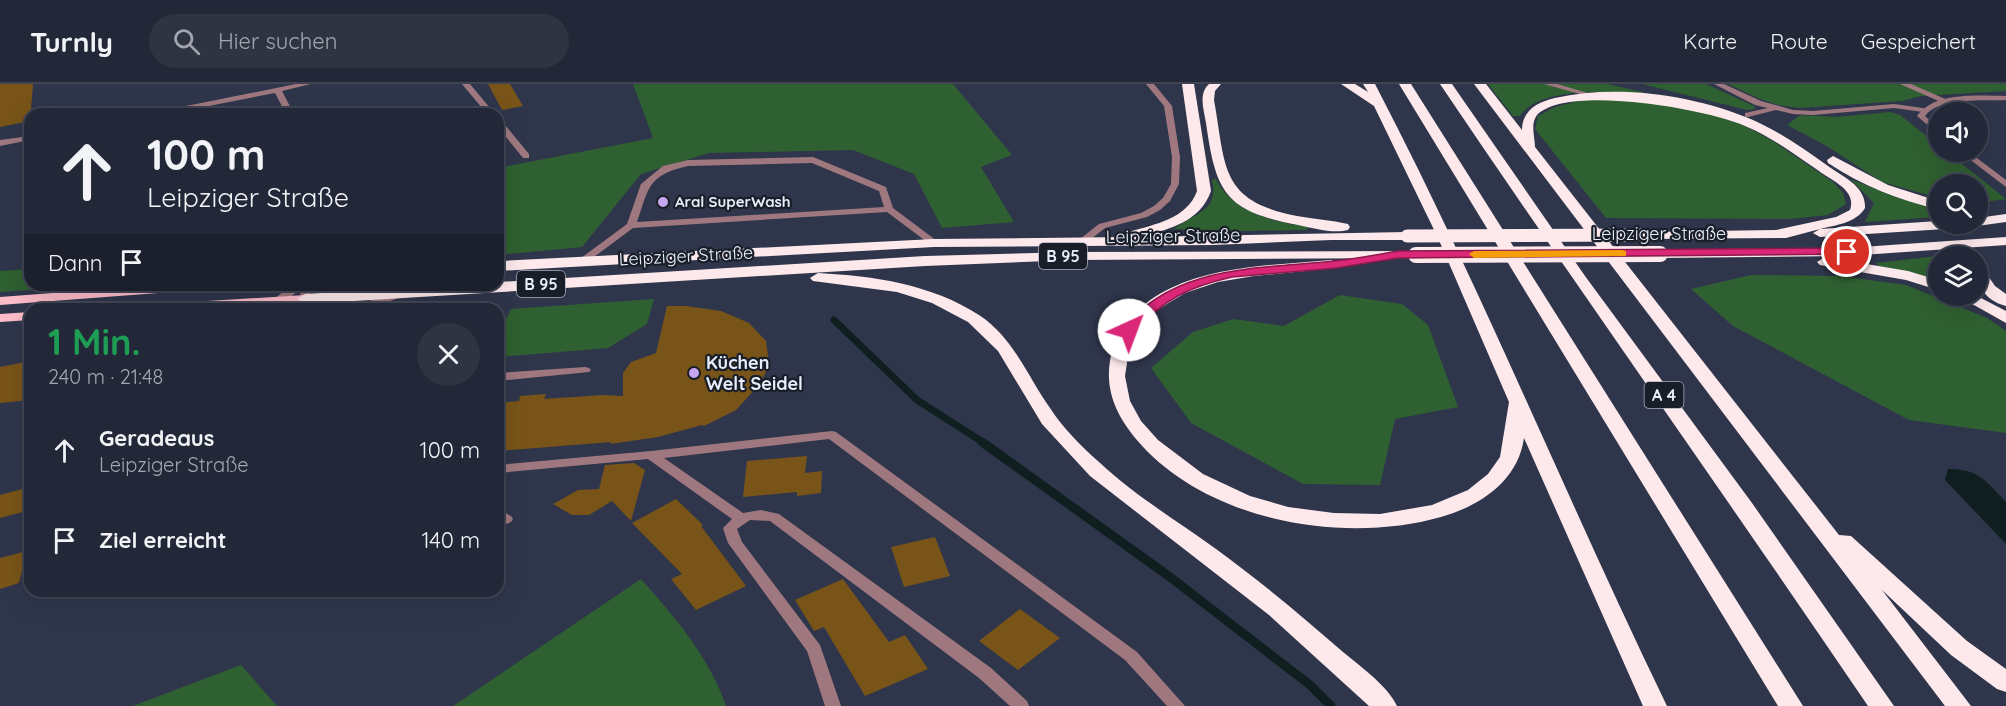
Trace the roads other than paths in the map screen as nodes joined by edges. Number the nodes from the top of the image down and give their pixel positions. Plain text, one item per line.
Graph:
1 (307, 84) edge
2 (466, 84) edge
3 (1150, 84) edge
4 (1188, 84) edge
5 (1215, 84) edge
6 (1347, 84) edge
7 (1369, 84) edge
8 (1405, 84) edge
9 (1446, 84) edge
10 (1480, 84) edge
11 (1548, 84) edge
12 (1622, 84) edge
13 (1718, 84) edge
14 (1904, 84) edge
15 (277, 90) junction
16 (1594, 96) junction
17 (2006, 98) edge
18 (1946, 101) junction
19 (186, 108) edge
20 (287, 108) edge
21 (486, 108) edge
22 (1382, 108) junction
23 (1774, 108) junction
24 (1923, 110) junction
25 (1748, 115) junction
26 (1928, 123) edge
27 (504, 129) edge
28 (24, 139) edge
29 (0, 143) edge
30 (1529, 146) junction
31 (526, 156) dead end
32 (1977, 162) edge
33 (2006, 184) edge
34 (1928, 202) edge
35 (889, 209) junction
36 (1988, 209) edge
37 (2006, 210) edge
38 (2006, 218) edge
39 (1988, 220) edge
40 (632, 225) junction
41 (1928, 227) edge
42 (1776, 234) junction
43 (1407, 236) junction
44 (1114, 240) junction
45 (1083, 241) junction
46 (2006, 241) edge
47 (934, 243) junction
48 (2006, 248) edge
49 (1746, 253) junction
50 (1988, 254) edge
51 (1398, 255) junction
52 (582, 261) junction
53 (504, 266) edge
54 (729, 273) junction
55 (1928, 282) edge
56 (504, 286) edge
57 (1988, 286) edge
58 (132, 291) edge
59 (424, 291) edge
60 (407, 292) junction
61 (302, 294) edge
62 (0, 301) edge
63 (2006, 301) edge
64 (280, 303) edge
65 (373, 303) edge
66 (1984, 306) edge
67 (24, 316) edge
68 (0, 318) edge
69 (2006, 318) edge
70 (585, 370) dead end
71 (504, 376) edge
72 (1518, 403) junction
73 (651, 455) junction
74 (504, 468) edge
75 (1806, 505) junction
76 (740, 518) junction
77 (2006, 682) edge
78 (833, 706) edge
79 (1021, 706) edge
80 (1177, 706) edge
81 (1385, 706) edge
82 (1655, 706) edge
83 (1791, 706) edge
84 (1882, 706) edge
85 (1959, 706) edge

1 - 15 street
2 - 21 street
3 - 45 street
4 - 44 highway
5 - 43 highway
6 - 22 highway
7 - 22 highway
8 - 83 highway
9 - 84 highway, A 4
10 - 30 highway
11 - 16 street
12 - 25 highway
13 - 23 street
14 - 18 street
15 - 19 street
15 - 20 street
16 - 30 highway
16 - 42 highway
17 - 18 street
18 - 24 street
22 - 72 highway
23 - 24 street
23 - 25 street
24 - 26 street
25 - 34 highway
27 - 31 street
28 - 29 street
30 - 75 highway
32 - 33 street
35 - 40 street
35 - 40 street
35 - 47 street
36 - 37 highway
38 - 39 highway
40 - 52 street
41 - 42 highway, Leipziger Straße
42 - 43 highway, Leipziger Straße / B 95, bridge
43 - 44 highway, Leipziger Straße / B 95
44 - 45 highway, Leipziger Straße / B 95
45 - 47 highway, Leipziger Straße / B 95
46 - 49 highway, Leipziger Straße
47 - 52 highway, Leipziger Straße / B 95
48 - 50 highway
49 - 51 highway, Leipziger Straße / B 95, bridge
49 - 55 highway
51 - 54 highway, Leipziger Straße / B 95
51 - 72 highway
52 - 53 highway, Leipziger Straße / B 95
54 - 56 highway, Leipziger Straße / B 95
54 - 81 highway
57 - 63 highway
58 - 62 main road
59 - 60 highway, Leipziger Straße / B 95
60 - 61 highway, Leipziger Straße / B 95
60 - 65 street
61 - 64 main road, Leipziger Straße / B 95
66 - 69 highway
67 - 68 main road
70 - 71 street
72 - 82 highway
73 - 74 street
73 - 76 street
73 - 80 street
75 - 77 highway
75 - 85 highway
76 - 78 street
76 - 79 street

